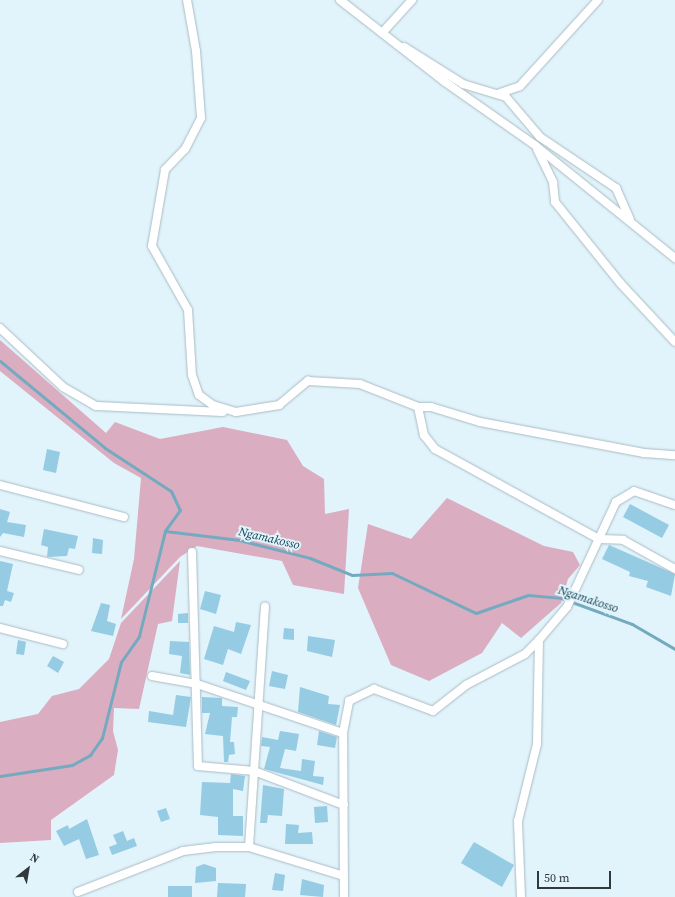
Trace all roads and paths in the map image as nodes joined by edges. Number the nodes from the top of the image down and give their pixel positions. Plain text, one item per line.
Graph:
1 (187, 0) edge
2 (340, 0) edge
3 (412, 0) edge
4 (598, 0) edge
5 (382, 33) junction
6 (394, 43) junction
7 (500, 93) junction
8 (536, 146) junction
9 (631, 220) junction
10 (675, 258) edge
11 (0, 328) edge
12 (675, 342) edge
13 (418, 407) junction
14 (236, 412) junction
15 (675, 455) edge
16 (0, 485) edge
17 (675, 505) edge
18 (124, 517) dead end
19 (599, 539) junction
20 (0, 551) edge
21 (192, 552) dead end
22 (675, 569) edge
23 (79, 570) dead end
24 (265, 608) dead end
25 (0, 628) edge
26 (539, 640) junction
27 (62, 644) dead end
28 (152, 676) dead end
29 (197, 684) junction
30 (257, 704) junction
31 (343, 733) junction
32 (254, 771) junction
33 (344, 805) junction
34 (249, 847) junction
35 (344, 876) junction
36 (78, 892) dead end
37 (344, 897) edge
38 (520, 897) edge

1 - 14 street
2 - 5 street
3 - 5 street
4 - 7 street
5 - 6 street
6 - 7 street
6 - 8 street
7 - 9 street
8 - 9 street
8 - 12 street
9 - 10 street
11 - 14 street
13 - 14 street
13 - 15 street
13 - 19 street
16 - 18 street
17 - 19 street
19 - 22 street
19 - 26 street
20 - 23 street
21 - 29 street
24 - 30 street
25 - 27 street
26 - 31 street
26 - 38 street
28 - 29 street
29 - 30 street
29 - 32 street
30 - 31 street
30 - 32 street
31 - 33 street
32 - 33 street
32 - 34 street
33 - 35 street
34 - 35 street
34 - 36 street
35 - 37 street

